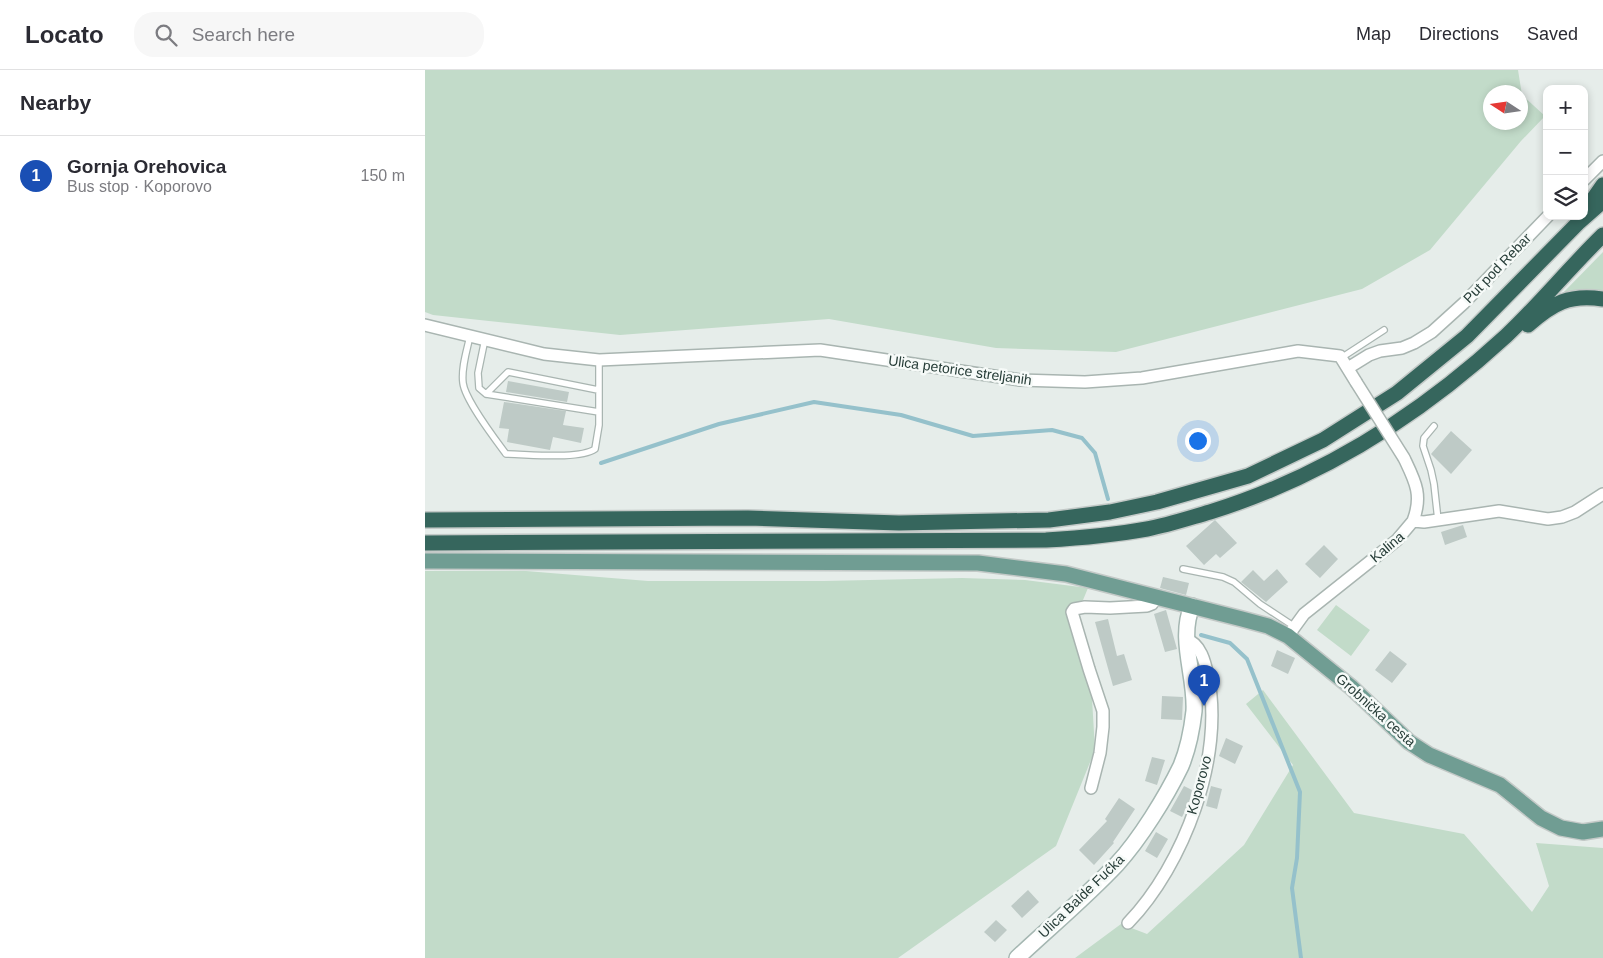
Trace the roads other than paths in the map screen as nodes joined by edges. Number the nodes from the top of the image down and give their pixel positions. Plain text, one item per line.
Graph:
1 (1603, 162) edge
2 (1588, 176) edge
3 (1603, 185) edge
4 (1603, 201) edge
5 (1588, 208) edge
6 (1588, 212) edge
7 (1544, 220) edge
8 (1579, 220) edge
9 (1603, 236) edge
10 (1603, 299) edge
11 (425, 325) edge
12 (1384, 330) dead end
13 (470, 336) junction
14 (485, 339) junction
15 (1489, 351) junction
16 (1341, 358) junction
17 (599, 360) junction
18 (1348, 368) junction
19 (599, 390) junction
20 (486, 394) junction
21 (599, 412) junction
22 (1434, 426) dead end
23 (1603, 494) edge
24 (425, 520) edge
25 (1438, 520) junction
26 (1413, 521) junction
27 (425, 543) edge
28 (425, 561) edge
29 (1183, 570) dead end
30 (1157, 597) junction
31 (1192, 606) junction
32 (1292, 631) junction
33 (1187, 639) junction
34 (1091, 788) dead end
35 (1603, 829) edge
36 (1127, 923) dead end
37 (1017, 958) edge

1 - 2 street
3 - 5 highway
4 - 6 highway
7 - 18 street, Put pod Rebar
8 - 24 highway
9 - 15 highway
10 - 15 highway
11 - 13 street, Ulica petorice streljanih
12 - 16 lane
13 - 14 street, Ulica petorice streljanih
13 - 21 lane
14 - 17 street, Ulica petorice streljanih
14 - 20 lane
15 - 27 highway
16 - 17 street, Ulica petorice streljanih
16 - 18 street
17 - 19 lane
18 - 26 street, bridge
19 - 20 lane
19 - 21 lane
20 - 21 lane
22 - 25 lane
23 - 25 street, Kalina
25 - 26 street, Kalina
26 - 32 street, Kalina
28 - 30 main road
29 - 32 lane
30 - 31 main road
30 - 34 street
31 - 32 main road
31 - 33 main road, Ulica Balde Fućka
32 - 35 main road, Grobnička cesta
33 - 36 street, Koporovo
33 - 37 main road, Ulica Balde Fućka

